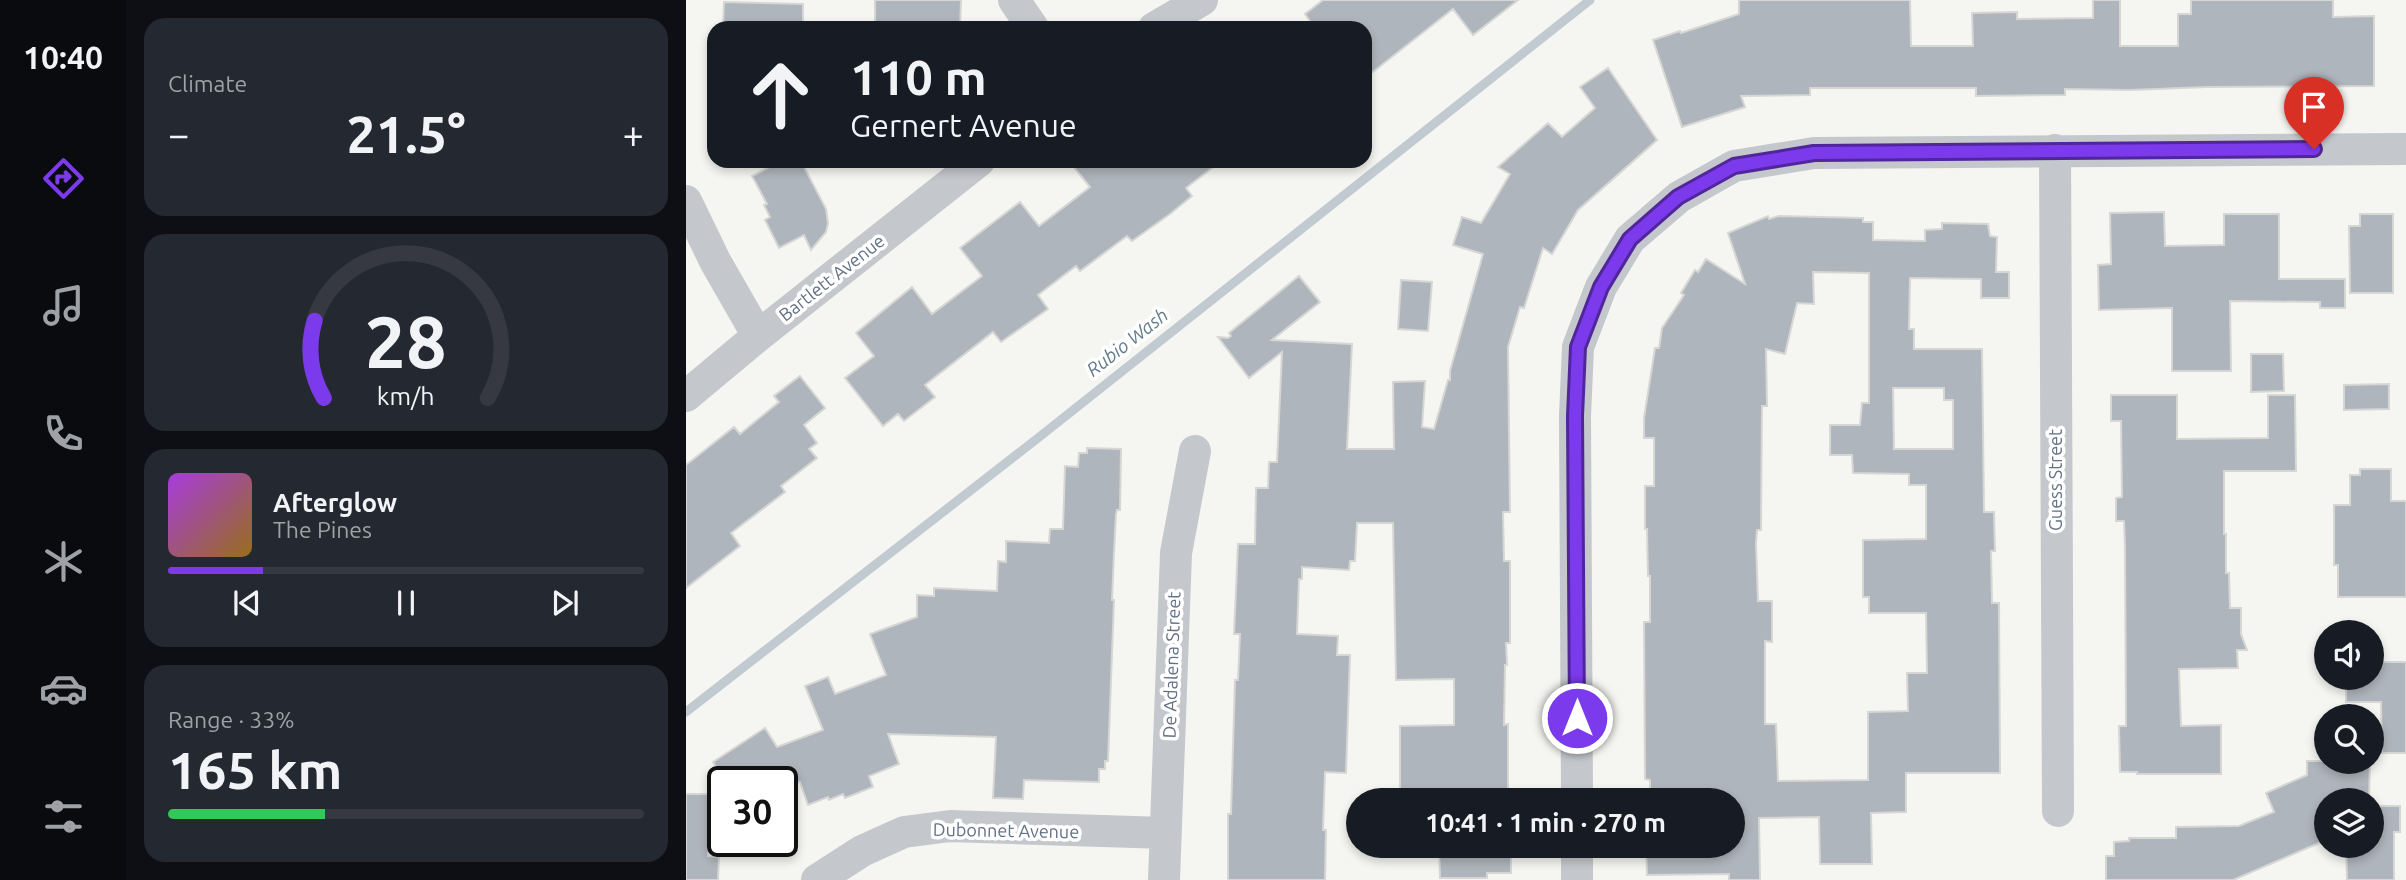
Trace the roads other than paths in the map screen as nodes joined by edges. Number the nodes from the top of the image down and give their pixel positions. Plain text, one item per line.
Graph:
1 (1014, 0) edge
2 (1202, 0) edge
3 (1028, 21) edge
4 (1166, 21) edge
5 (2406, 149) edge
6 (2055, 150) junction
7 (970, 168) edge
8 (686, 201) edge
9 (758, 336) junction
10 (686, 396) edge
11 (1195, 451) dead end
12 (1577, 788) edge
13 (2058, 811) dead end
14 (1166, 833) junction
15 (1577, 858) edge
16 (817, 880) edge
17 (1164, 880) edge
18 (1577, 880) edge

1 - 3 street
2 - 4 street
5 - 6 street
6 - 12 street
6 - 13 street, Guess Street
7 - 9 street, Bartlett Avenue
8 - 9 street
9 - 10 street, Bartlett Avenue
11 - 14 street, De Adalena Street
14 - 16 street, Dubonnet Avenue
14 - 17 street, De Adalena Street
15 - 18 street

